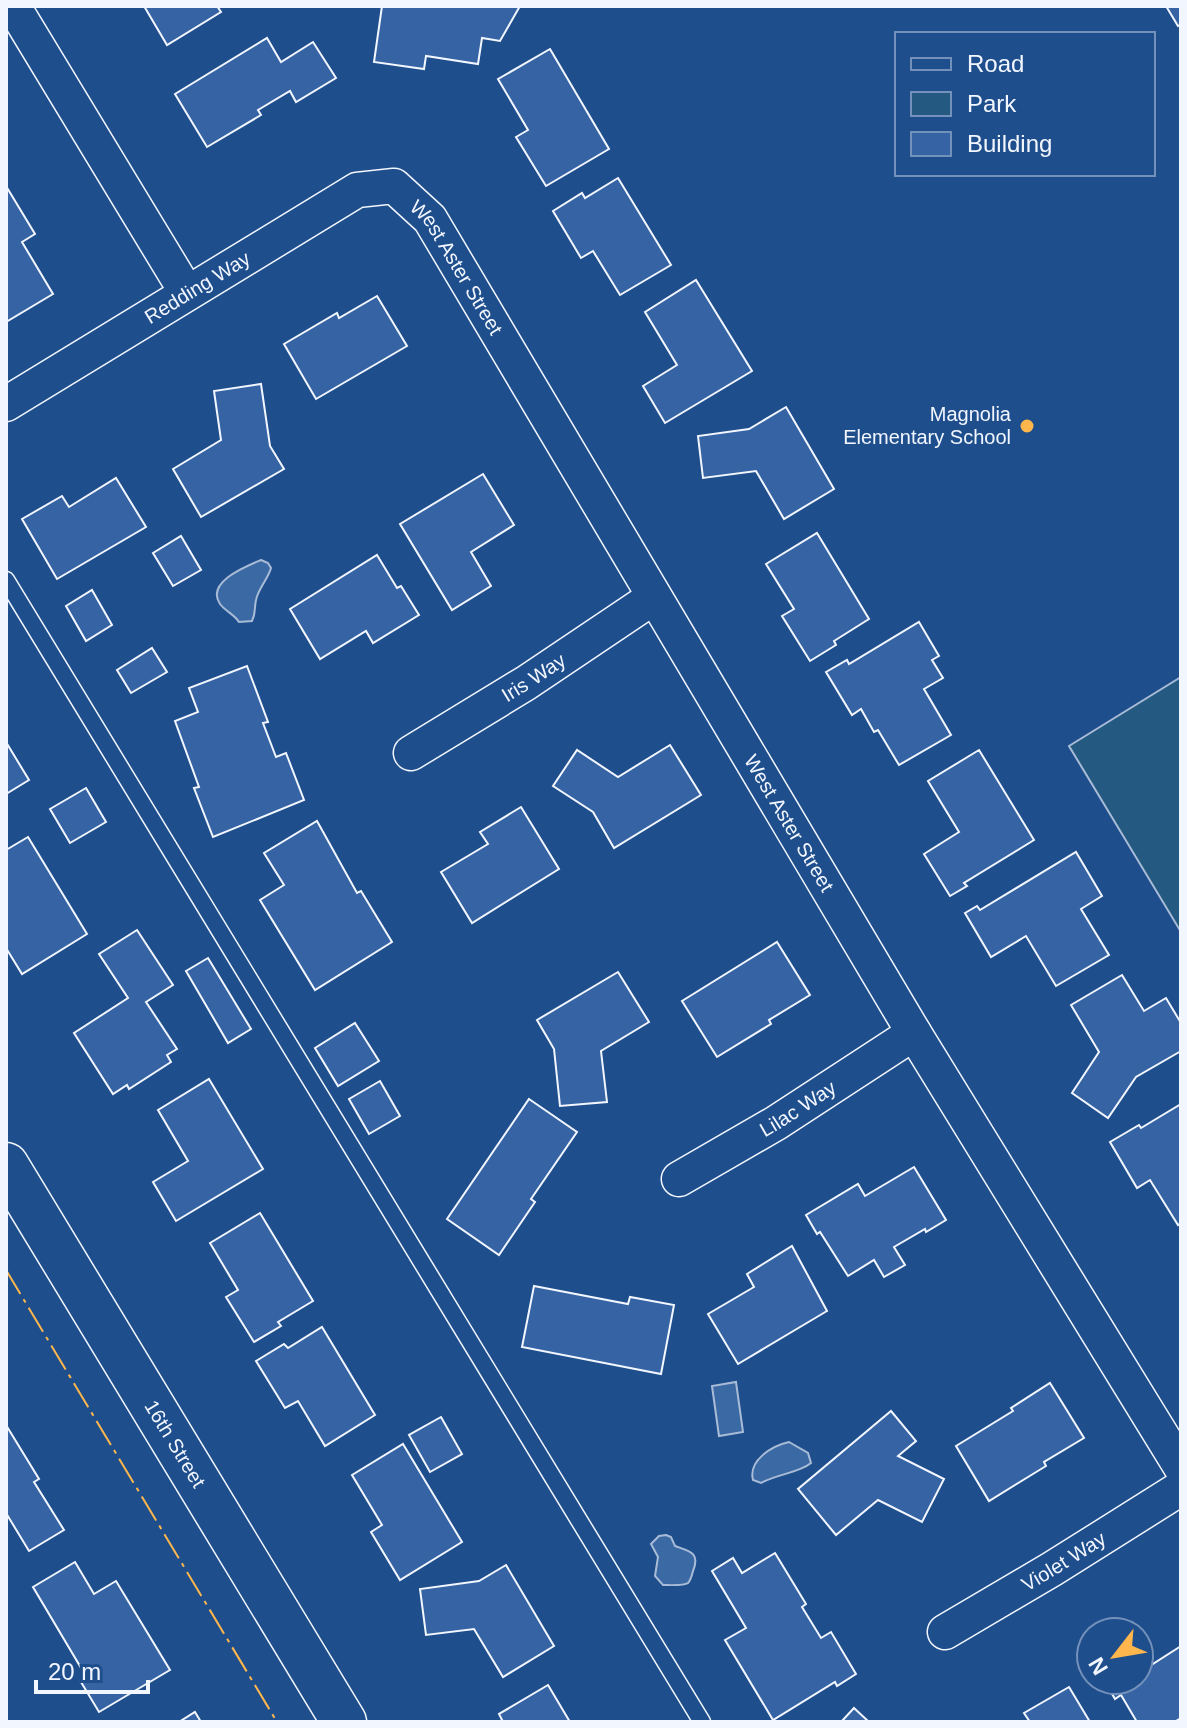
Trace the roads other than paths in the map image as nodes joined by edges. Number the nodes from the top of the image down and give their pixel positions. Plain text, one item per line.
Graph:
1 (13, 6) edge
2 (394, 186) joint
3 (187, 293) junction
4 (6, 404) edge
5 (6, 580) edge
6 (654, 597) junction
7 (411, 753) dead end
8 (914, 1033) junction
9 (6, 1165) edge
10 (679, 1179) dead end
11 (1181, 1467) edge
12 (1181, 1488) edge
13 (945, 1632) dead end
14 (344, 1722) edge
15 (702, 1722) edge

1 - 3 street
2 - 3 street, Redding Way
2 - 6 street, West Aster Street
3 - 4 street, Redding Way
5 - 15 lane
6 - 7 street, Iris Way
6 - 8 street, West Aster Street
8 - 10 street, Lilac Way
8 - 11 street, West Aster Street
9 - 14 main road, 16th Street
12 - 13 street, Violet Way

